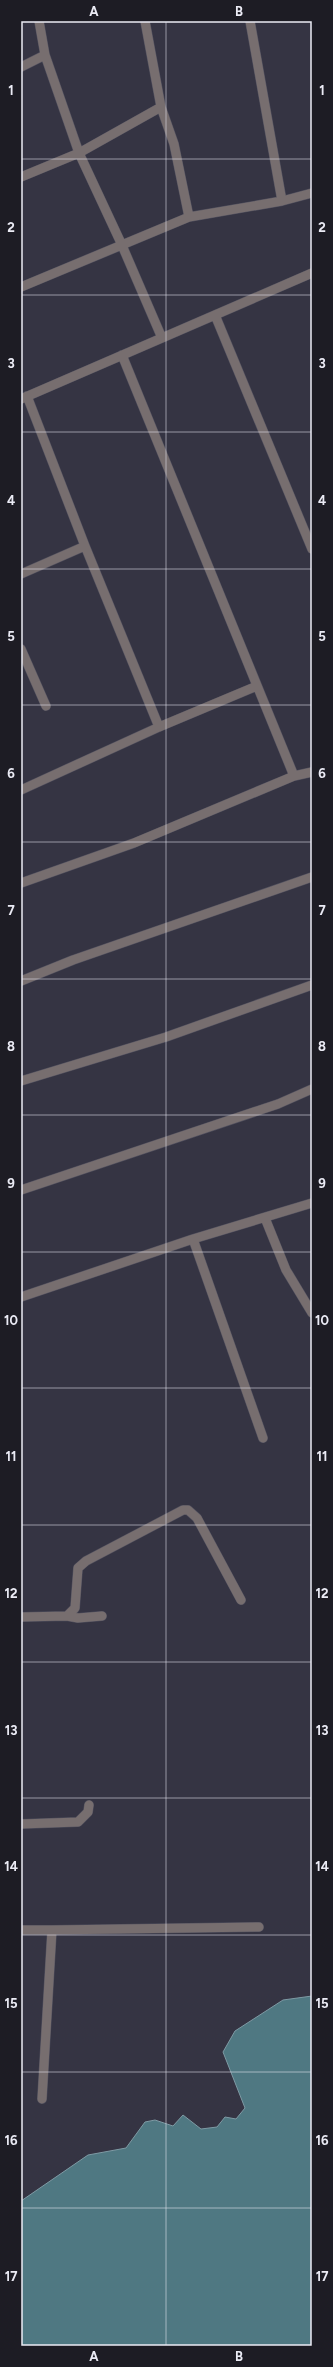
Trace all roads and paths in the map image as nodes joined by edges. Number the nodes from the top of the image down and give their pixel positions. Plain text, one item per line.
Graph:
1 (39, 21) edge
2 (144, 21) edge
3 (250, 21) edge
4 (45, 55) junction
5 (21, 67) edge
6 (161, 107) junction
7 (78, 152) junction
8 (21, 177) edge
9 (312, 193) edge
10 (282, 201) junction
11 (189, 217) junction
12 (122, 243) junction
13 (312, 273) edge
14 (21, 286) edge
15 (215, 315) junction
16 (162, 338) junction
17 (122, 355) junction
18 (24, 398) edge
19 (85, 546) junction
20 (312, 549) edge
21 (21, 574) edge
22 (21, 649) edge
23 (257, 686) junction
24 (46, 706) dead end
25 (159, 727) junction
26 (312, 772) edge
27 (294, 776) junction
28 (21, 790) edge
29 (312, 877) edge
30 (21, 883) edge
31 (21, 981) edge
32 (312, 985) edge
33 (21, 1081) edge
34 (312, 1089) edge
35 (21, 1190) edge
36 (312, 1204) edge
37 (265, 1218) junction
38 (193, 1239) junction
39 (21, 1298) edge
40 (312, 1313) edge
41 (264, 1438) dead end
42 (241, 1600) dead end
43 (67, 1616) junction
44 (102, 1616) dead end
45 (21, 1617) edge
46 (89, 1804) dead end
47 (21, 1824) edge
48 (259, 1927) dead end
49 (21, 1930) edge
50 (52, 1930) junction
51 (42, 2099) dead end

1 - 4 street
2 - 6 street
3 - 10 street
4 - 5 street
4 - 7 street
6 - 7 street
6 - 11 street
7 - 8 street
7 - 12 street
9 - 10 street
10 - 11 street
11 - 12 street
12 - 14 street
12 - 16 street
13 - 15 street
15 - 16 street
15 - 20 street
16 - 17 street
17 - 18 street
17 - 23 street
18 - 19 street
19 - 21 street
19 - 25 street
22 - 24 street
23 - 25 street
23 - 27 street
25 - 28 street
26 - 27 street
27 - 30 street
29 - 31 street
32 - 33 street
34 - 35 street
36 - 37 street
37 - 38 street
37 - 40 street
38 - 39 street
38 - 41 street
42 - 43 street
43 - 44 street
43 - 45 street
46 - 47 street
48 - 50 street
49 - 50 street
50 - 51 street

